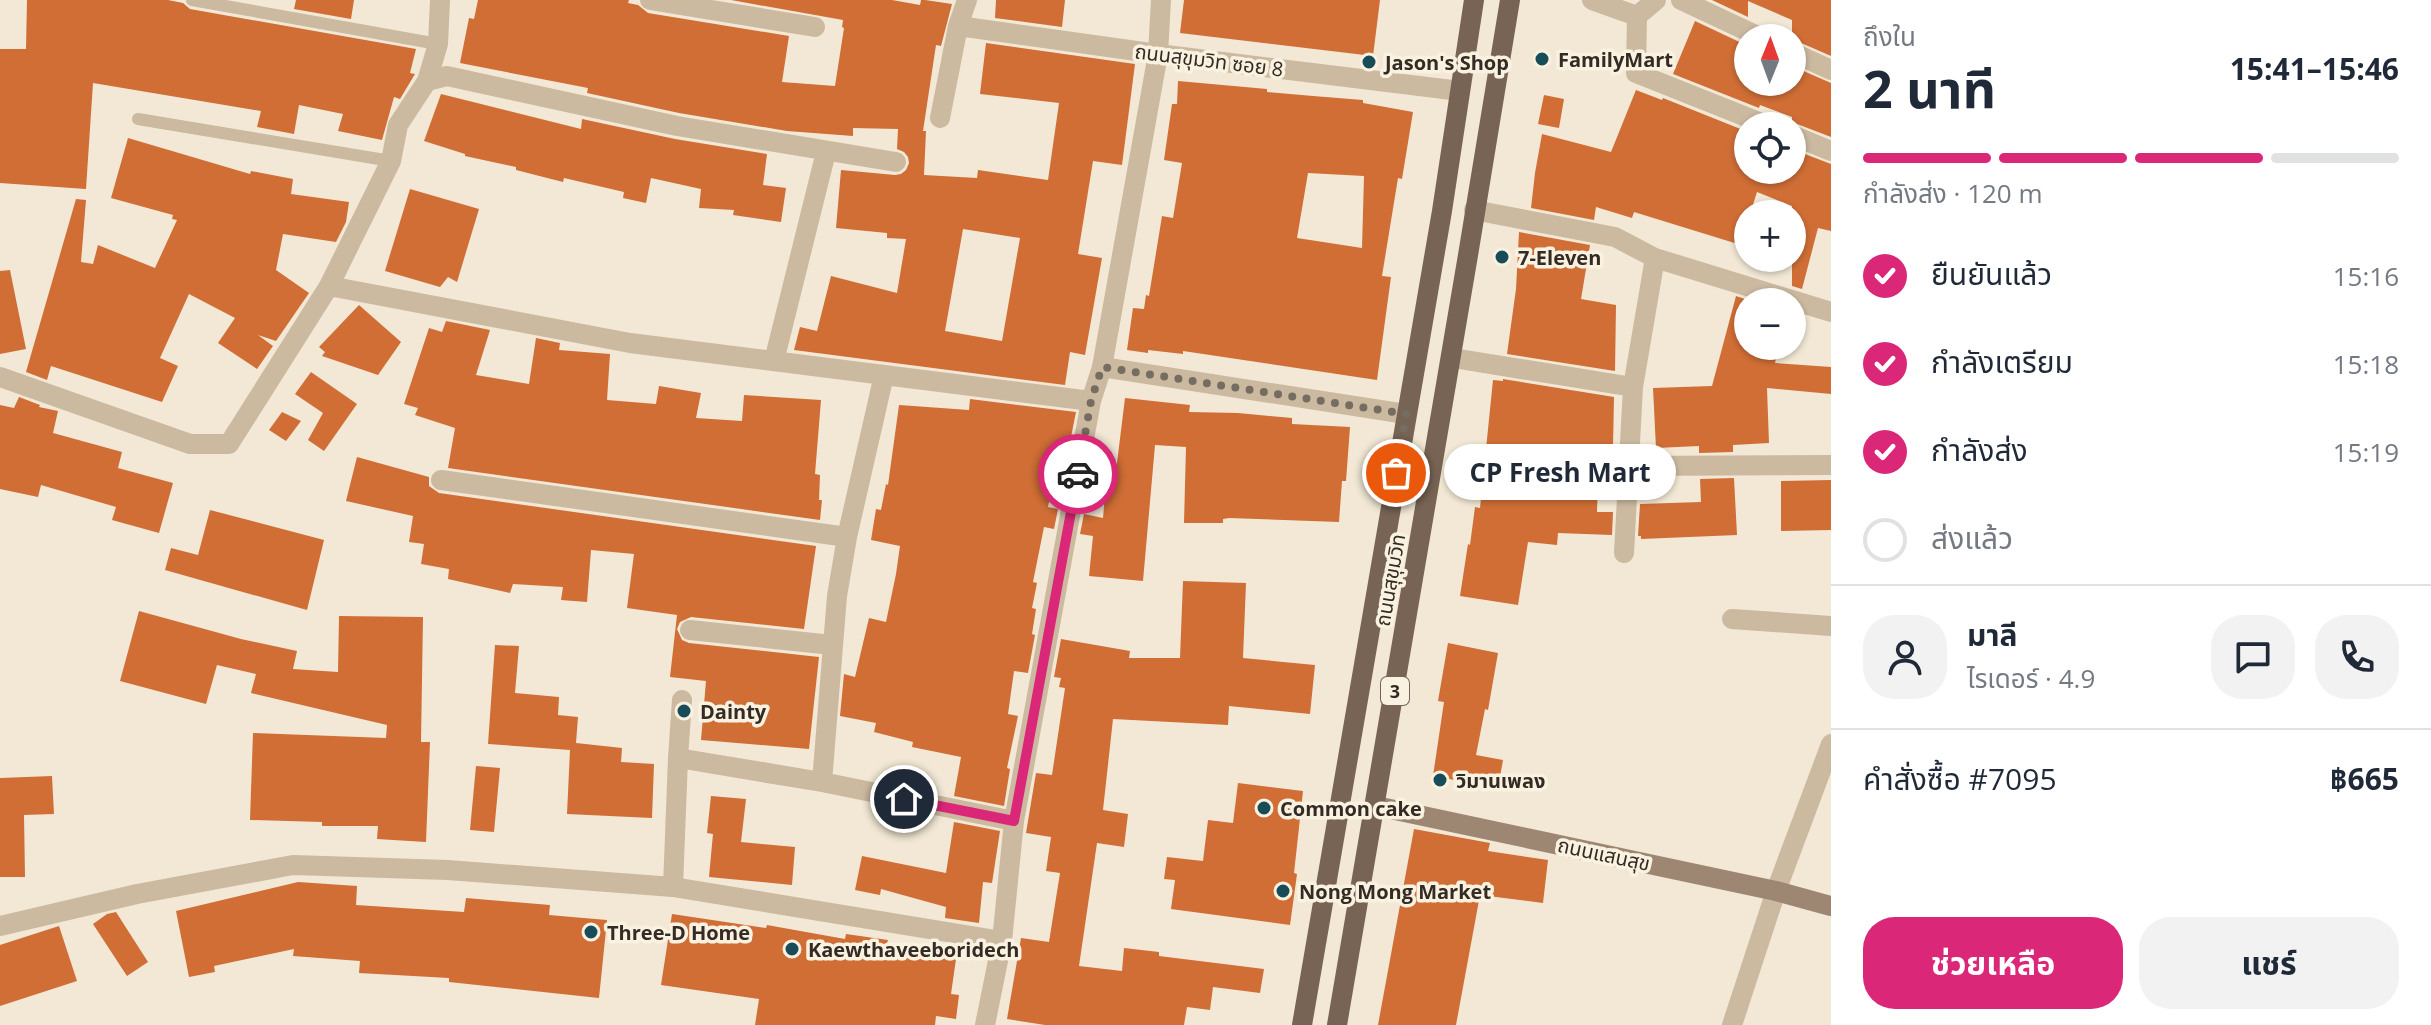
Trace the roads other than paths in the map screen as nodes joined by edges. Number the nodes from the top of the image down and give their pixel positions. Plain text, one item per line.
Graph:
1 (192, 0) edge
2 (440, 0) edge
3 (650, 0) edge
4 (967, 0) edge
5 (1161, 0) edge
6 (1474, 0) edge
7 (1510, 0) edge
8 (1592, 0) edge
9 (1656, 0) edge
10 (1681, 0) edge
11 (1637, 16) junction
12 (1734, 25) edge
13 (958, 26) junction
14 (815, 27) dead end
15 (438, 44) junction
16 (1158, 54) junction
17 (1806, 58) edge
18 (1831, 70) edge
19 (427, 81) junction
20 (1460, 91) junction
21 (1734, 112) edge
22 (940, 118) dead end
23 (138, 119) dead end
24 (1806, 141) edge
25 (1831, 151) edge
26 (826, 152) junction
27 (391, 161) junction
28 (896, 162) dead end
29 (1474, 210) junction
30 (1655, 258) junction
31 (329, 286) junction
32 (1831, 312) edge
33 (1453, 358) junction
34 (774, 361) junction
35 (1102, 367) junction
36 (884, 375) junction
37 (0, 377) edge
38 (1633, 387) junction
39 (1091, 401) junction
40 (1406, 414) junction
41 (1831, 465) edge
42 (1628, 466) junction
43 (441, 480) dead end
44 (847, 537) junction
45 (1624, 553) dead end
46 (1732, 619) dead end
47 (1831, 626) edge
48 (690, 630) dead end
49 (832, 645) junction
50 (682, 700) dead end
51 (1831, 744) edge
52 (678, 758) junction
53 (822, 782) junction
54 (1376, 806) junction
55 (1014, 821) junction
56 (673, 887) junction
57 (1776, 891) junction
58 (1831, 906) edge
59 (0, 926) edge
60 (1002, 941) junction
61 (985, 1025) edge
62 (1302, 1025) edge
63 (1337, 1025) edge
64 (1732, 1025) edge

1 - 15 lane
2 - 15 street
3 - 14 street
4 - 13 street
5 - 16 street
6 - 20 main road, ถนนสุขุมวิท / 3
7 - 29 main road, ถนนสุขุมวิท / 3
8 - 11 street
9 - 11 street
10 - 12 street
11 - 21 street
13 - 16 street, ถนนสุขุมวิท ซอย 8
13 - 22 street
15 - 19 street
16 - 20 street, ถนนสุขุมวิท ซอย 8
16 - 35 street
17 - 18 street
19 - 26 street
19 - 27 street
20 - 40 main road, ถนนสุขุมวิท / 3
23 - 27 lane
24 - 25 street
26 - 28 street
26 - 34 street
27 - 31 street
29 - 30 street
29 - 33 main road, ถนนสุขุมวิท / 3
30 - 32 street
30 - 38 street
31 - 34 street
31 - 37 street
33 - 38 street
33 - 54 main road, ถนนสุขุมวิท / 3
34 - 36 street
35 - 39 street
35 - 40 street
36 - 39 street
36 - 44 street
38 - 42 street
39 - 55 street
40 - 62 main road, ถนนสุขุมวิท / 3
41 - 42 street
42 - 45 street
43 - 44 street
44 - 49 street
46 - 47 street
48 - 49 street
49 - 53 street
50 - 52 street
51 - 57 street
52 - 53 street
52 - 56 street
53 - 55 street
54 - 57 main road, ถนนแสนสุข
54 - 63 main road, ถนนสุขุมวิท / 3
55 - 60 street
56 - 59 street
56 - 60 street
57 - 58 main road, ถนนแสนสุข
57 - 64 street
60 - 61 street

